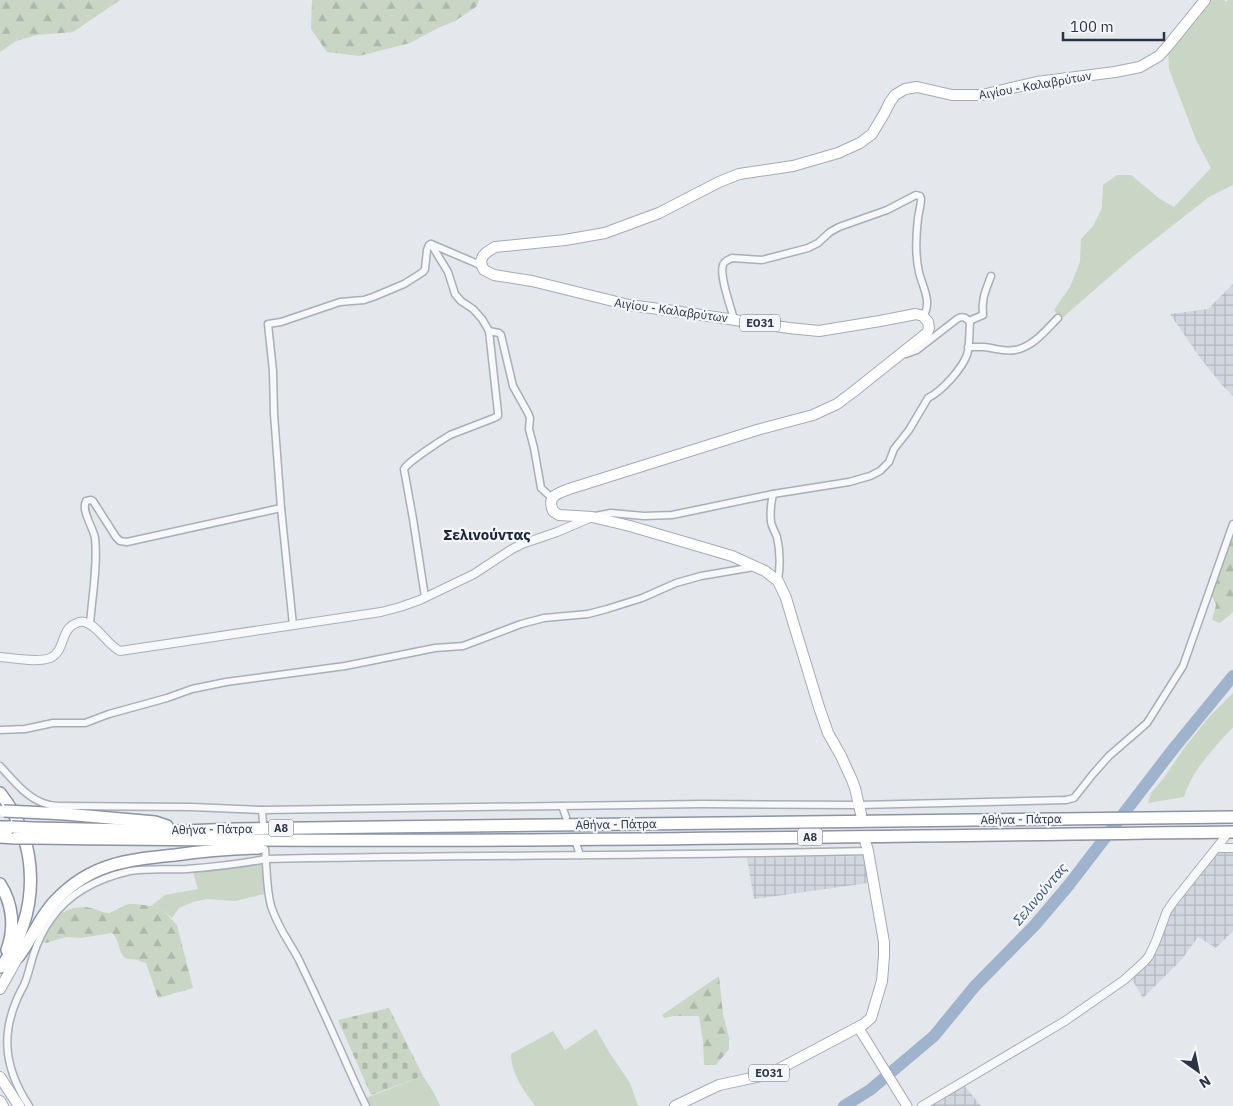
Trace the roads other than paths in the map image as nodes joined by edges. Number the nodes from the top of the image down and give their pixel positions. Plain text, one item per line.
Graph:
1 (1205, 0) edge
2 (431, 244) junction
3 (482, 266) junction
4 (991, 276) dead end
5 (923, 316) junction
6 (1058, 318) dead end
7 (734, 319) junction
8 (969, 321) junction
9 (489, 331) junction
10 (968, 347) junction
11 (895, 358) junction
12 (773, 494) junction
13 (552, 498) junction
14 (281, 508) junction
15 (592, 517) junction
16 (1233, 524) edge
17 (755, 566) junction
18 (778, 581) junction
19 (425, 597) junction
20 (90, 624) junction
21 (293, 625) junction
22 (0, 657) edge
23 (0, 730) edge
24 (0, 766) edge
25 (0, 784) edge
26 (0, 793) edge
27 (562, 806) junction
28 (860, 809) junction
29 (262, 810) junction
30 (2, 811) edge
31 (566, 817) dead end
32 (1233, 817) edge
33 (262, 823) dead end
34 (0, 827) edge
35 (183, 831) junction
36 (14, 833) junction
37 (34, 833) junction
38 (1229, 834) edge
39 (0, 837) edge
40 (297, 840) junction
41 (864, 840) dead end
42 (576, 843) dead end
43 (1217, 848) junction
44 (1233, 848) edge
45 (265, 849) dead end
46 (868, 851) junction
47 (580, 855) junction
48 (266, 860) junction
49 (0, 884) edge
50 (18, 957) junction
51 (1, 968) edge
52 (0, 990) edge
53 (858, 1028) junction
54 (0, 1077) edge
55 (0, 1101) edge
56 (906, 1103) edge
57 (3, 1106) edge
58 (19, 1106) edge
59 (29, 1106) edge
60 (366, 1106) edge
61 (675, 1106) edge
62 (922, 1106) edge

1 - 3 main road, Αιγίου - Καλαβρύτων
2 - 3 street
2 - 9 street
2 - 14 street
3 - 7 main road, Αιγίου - Καλαβρύτων / ΕΟ31
4 - 8 street
5 - 7 main road, Αιγίου - Καλαβρύτων / ΕΟ31
5 - 7 street
5 - 11 main road
6 - 10 street
8 - 10 street
8 - 11 street
9 - 13 street
9 - 19 street
10 - 12 street
11 - 13 main road
12 - 15 street
12 - 18 street
13 - 15 main road
14 - 20 street
14 - 21 street
15 - 17 main road
15 - 19 street
16 - 28 street
17 - 18 main road
17 - 23 street
18 - 28 main road
19 - 21 street
20 - 21 street
20 - 22 street
24 - 29 street
25 - 50 highway
26 - 51 highway
27 - 28 street
27 - 29 street
27 - 31 street
29 - 33 street
30 - 35 highway, bridge
32 - 35 highway, Αθήνα - Πάτρα / Α8
34 - 36 highway, Αθήνα - Πάτρα / Α8
35 - 37 highway, Αθήνα - Πάτρα / Α8
36 - 37 highway, Αθήνα - Πάτρα / Α8, bridge
36 - 39 highway, Αθήνα - Πάτρα / Α8
37 - 40 highway, Αθήνα - Πάτρα / Α8
38 - 40 highway, Αθήνα - Πάτρα / Α8
38 - 43 street
40 - 50 highway
41 - 46 main road, ΕΟ31
42 - 47 street
43 - 44 street
43 - 62 street
45 - 48 street
46 - 47 street
46 - 53 main road, ΕΟ31
47 - 48 street
48 - 59 street
48 - 60 street
49 - 51 highway
50 - 52 main road
53 - 56 main road
53 - 61 main road, ΕΟ31
54 - 58 main road
55 - 57 main road

